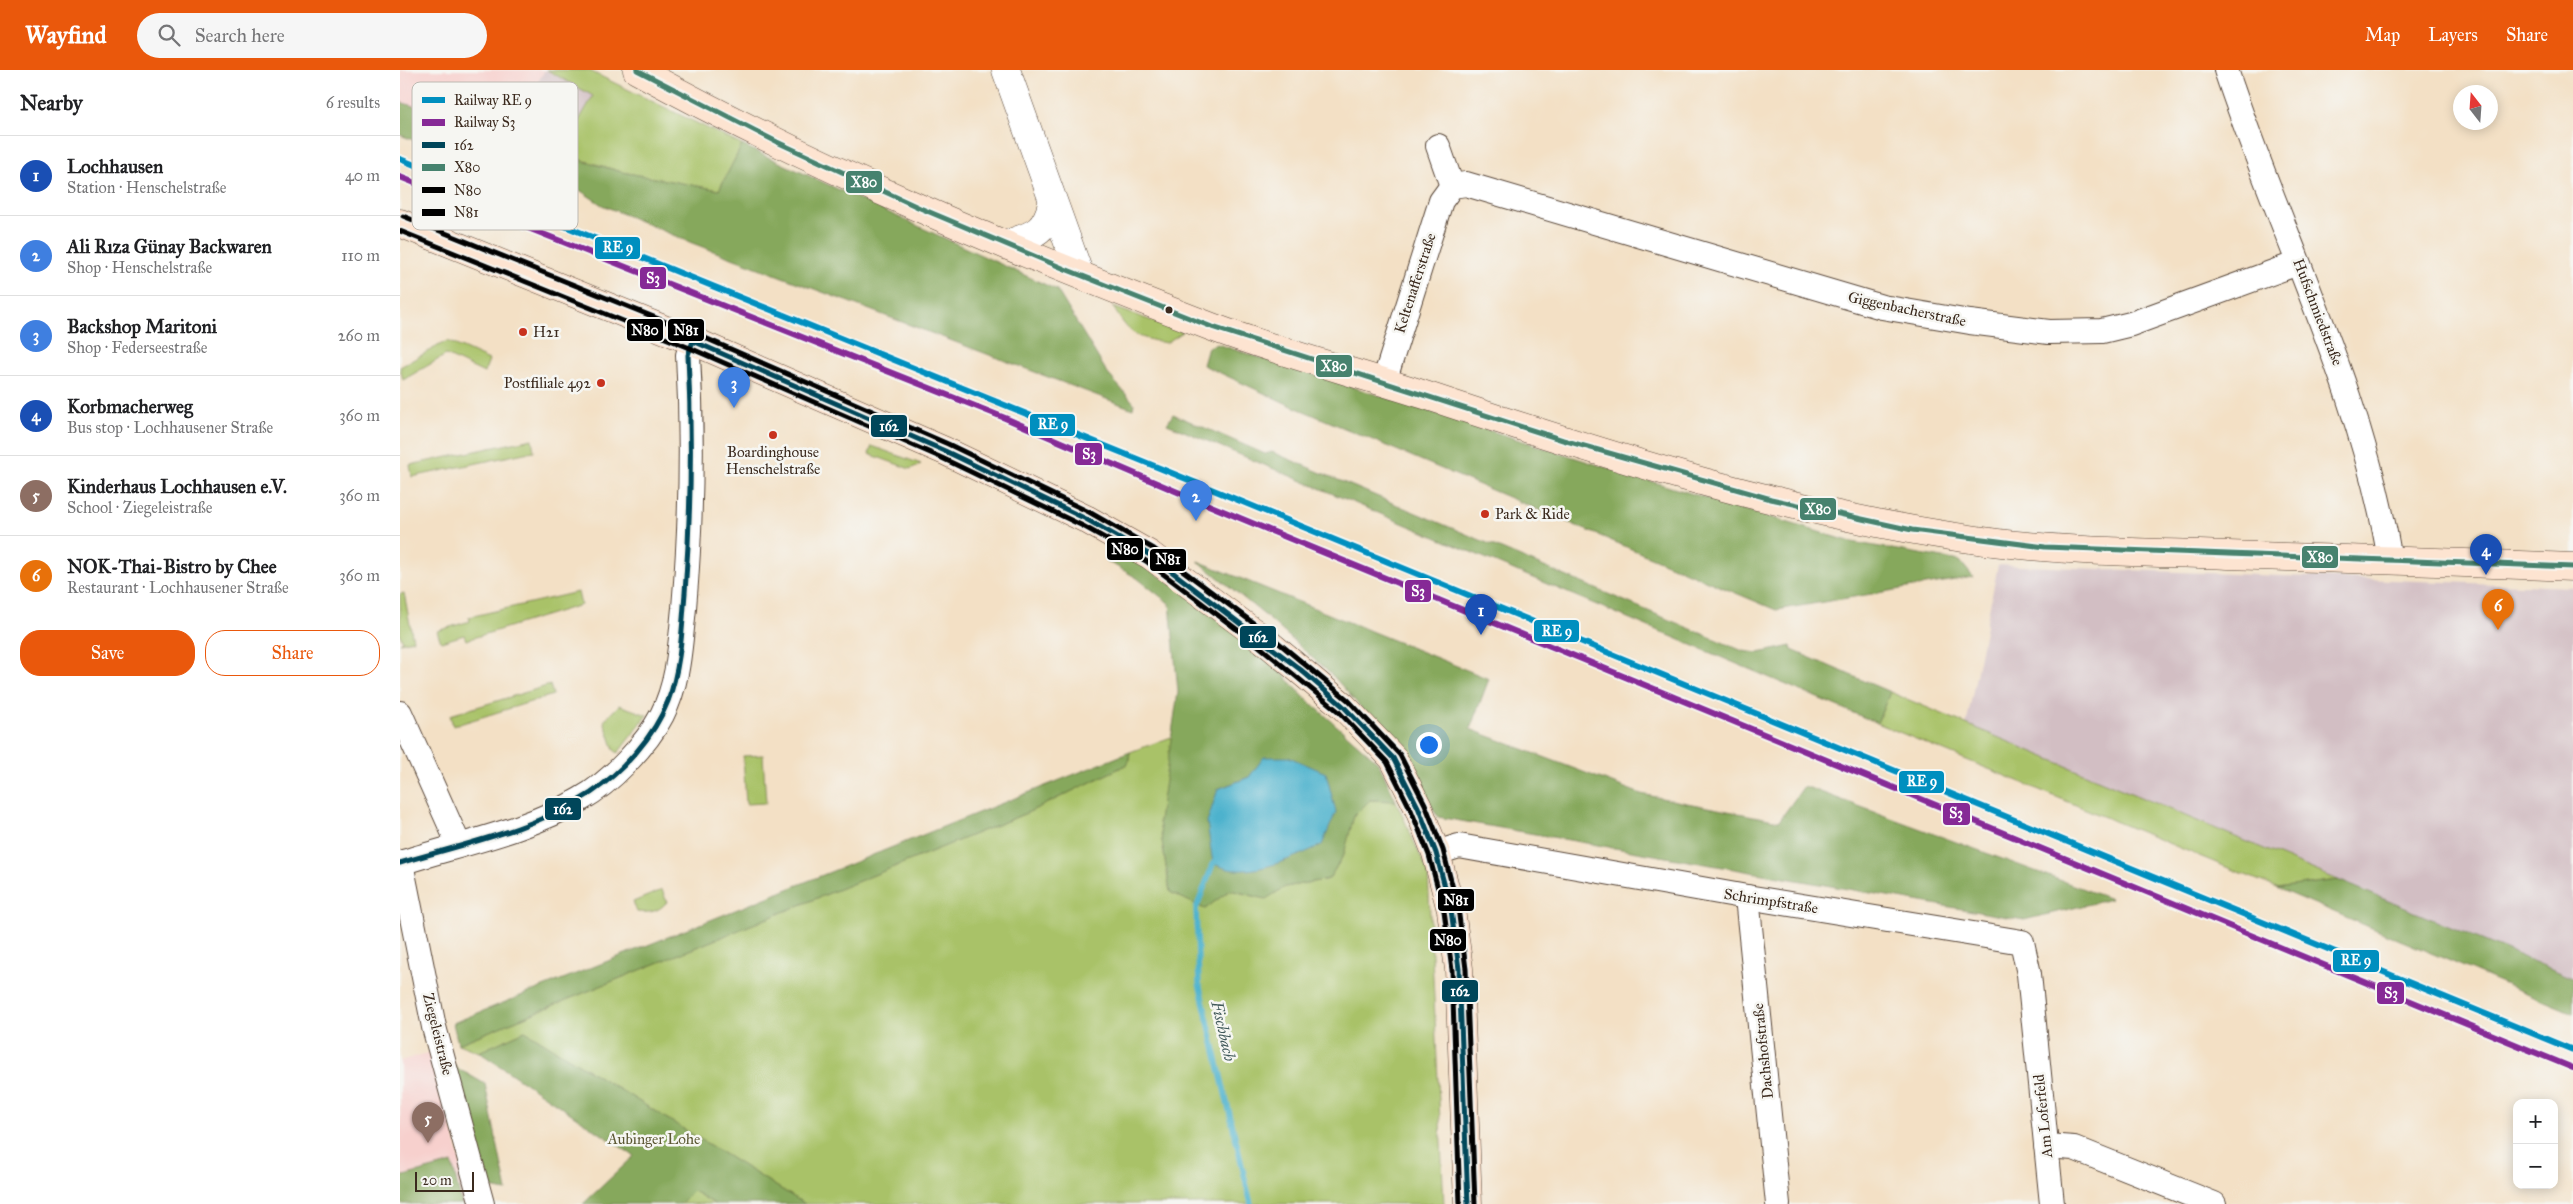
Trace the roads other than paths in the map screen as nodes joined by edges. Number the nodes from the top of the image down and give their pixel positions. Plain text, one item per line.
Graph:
1 (637, 70) edge
2 (1006, 70) edge
3 (2226, 70) edge
4 (1438, 146) dead end
5 (1452, 186) junction
6 (1052, 204) junction
7 (400, 223) edge
8 (412, 228) edge
9 (417, 230) edge
10 (1007, 244) junction
11 (2298, 263) junction
12 (1079, 273) junction
13 (693, 341) junction
14 (1384, 382) junction
15 (2390, 560) junction
16 (2573, 567) edge
17 (400, 713) edge
18 (459, 845) junction
19 (1436, 853) junction
20 (400, 863) edge
21 (1747, 897) junction
22 (2034, 1028) joint
23 (2046, 1146) junction
24 (482, 1204) edge
25 (1468, 1204) edge
26 (1778, 1204) edge
27 (2052, 1204) edge
28 (2214, 1204) edge

1 - 10 main road
2 - 6 street
3 - 11 street, Hufschmiedstraße
4 - 5 street
5 - 11 street, Giggenbacherstraße
5 - 14 street, Keltenafferstraße
6 - 10 street
6 - 12 street
7 - 8 main road
9 - 13 main road
10 - 12 main road
11 - 15 street, Hufschmiedstraße
12 - 14 main road
13 - 18 street
13 - 19 main road
14 - 15 main road
15 - 16 main road
17 - 18 street
18 - 20 street
19 - 21 street, Schrimpfstraße
19 - 25 main road
20 - 24 street, Ziegeleistraße
21 - 22 street, Schrimpfstraße
21 - 26 street, Dachshofstraße
22 - 23 street, Am Loferfeld
23 - 27 street, Am Loferfeld
23 - 28 street

